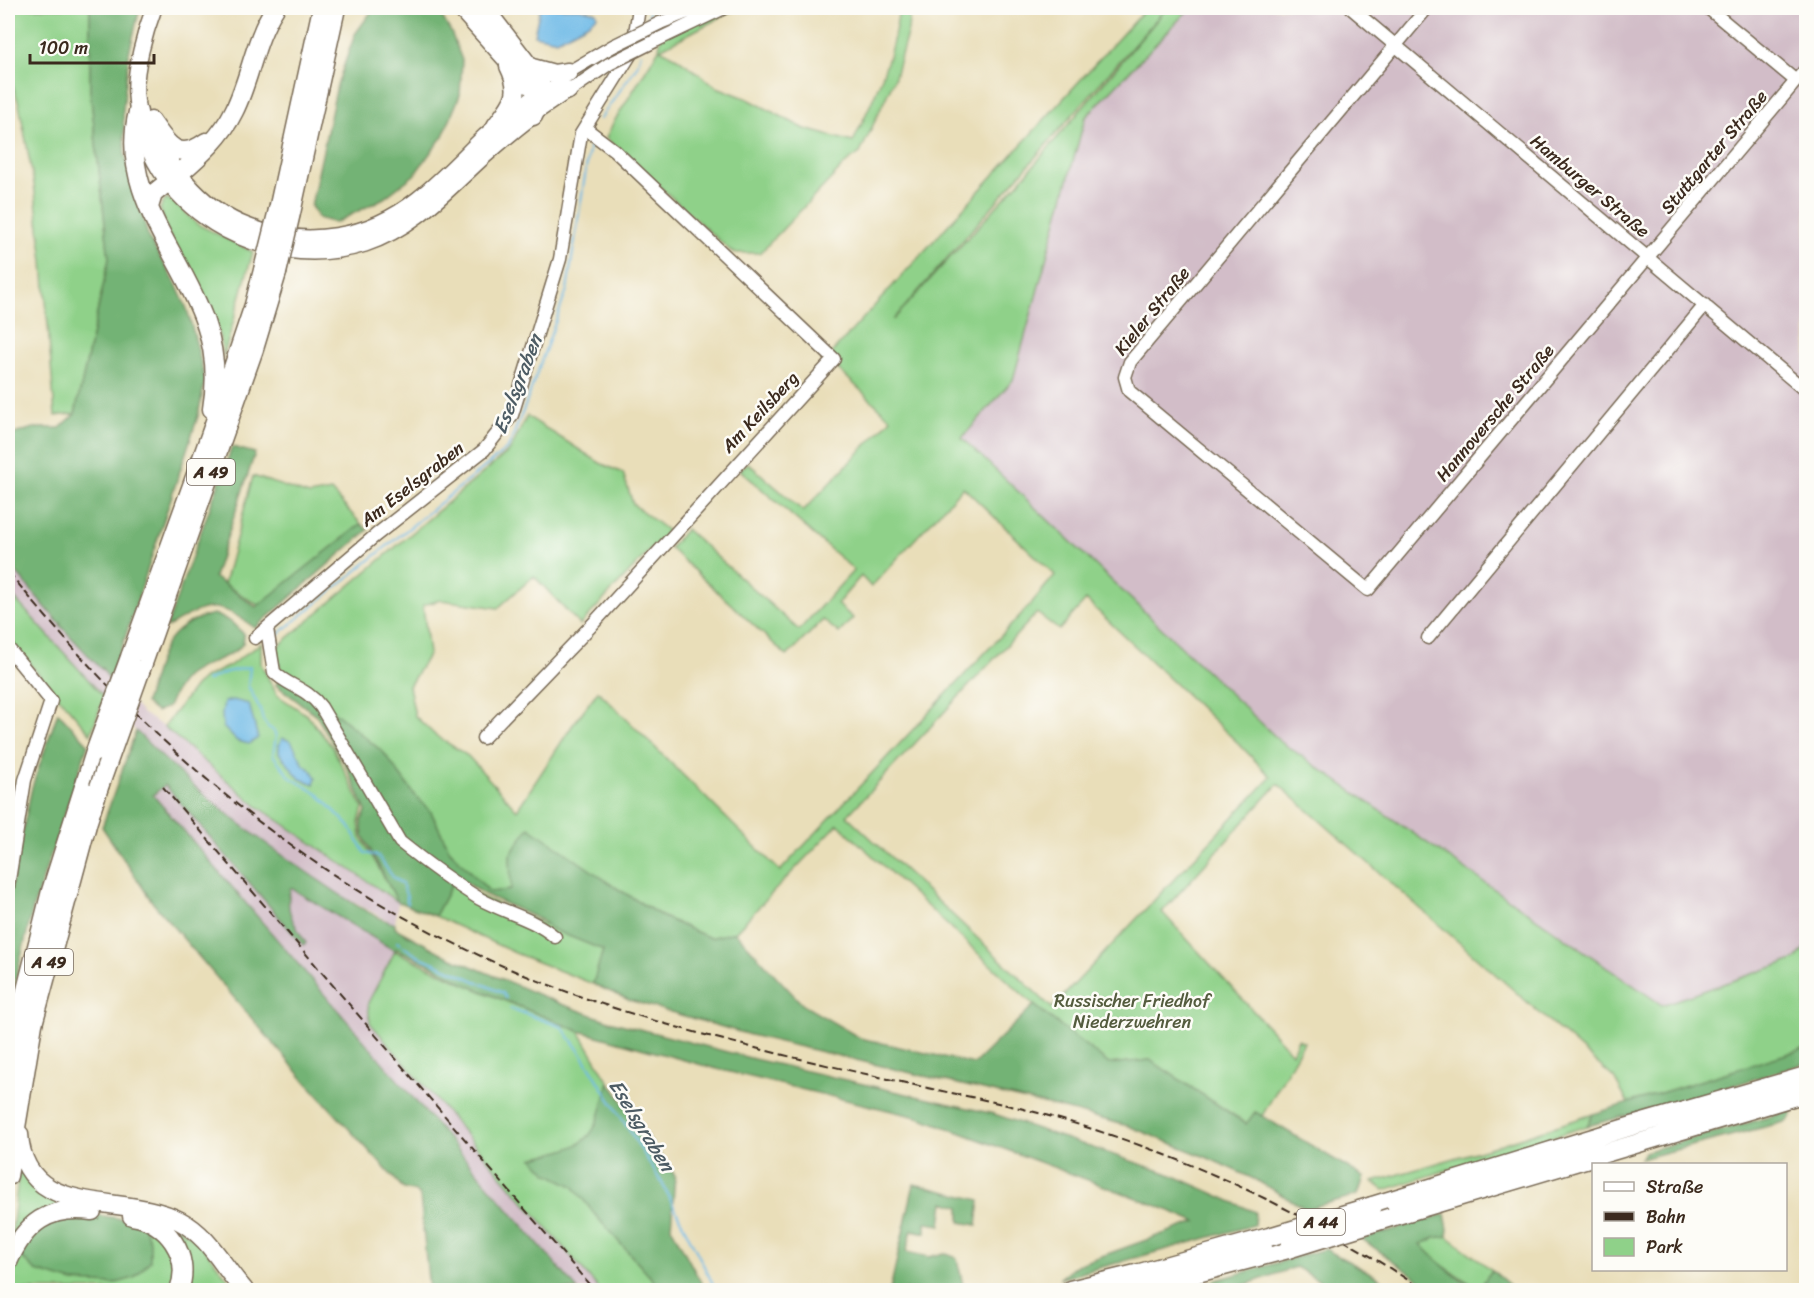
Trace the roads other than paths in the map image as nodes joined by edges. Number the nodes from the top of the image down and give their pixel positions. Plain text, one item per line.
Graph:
1 (153, 8) edge
2 (275, 8) edge
3 (322, 8) edge
4 (336, 8) edge
5 (349, 8) edge
6 (461, 8) edge
7 (484, 8) edge
8 (639, 8) edge
9 (698, 8) edge
10 (724, 8) edge
11 (1351, 8) edge
12 (1427, 8) edge
13 (1708, 8) edge
14 (1395, 45) junction
15 (327, 50) junction
16 (504, 56) junction
17 (532, 68) junction
18 (1806, 69) edge
19 (568, 72) junction
20 (1796, 81) junction
21 (568, 90) junction
22 (542, 91) junction
23 (533, 116) junction
24 (144, 117) junction
25 (496, 126) junction
26 (585, 128) junction
27 (222, 130) junction
28 (174, 177) junction
29 (149, 207) junction
30 (284, 211) junction
31 (1649, 258) junction
32 (270, 271) junction
33 (1705, 305) junction
34 (1806, 391) edge
35 (203, 453) junction
36 (1368, 590) joint
37 (267, 629) junction
38 (255, 638) dead end
39 (1428, 638) dead end
40 (8, 648) edge
41 (135, 663) junction
42 (483, 738) dead end
43 (93, 782) junction
44 (8, 886) edge
45 (555, 937) dead end
46 (22, 1006) junction
47 (8, 1048) edge
48 (1806, 1077) edge
49 (8, 1082) edge
50 (1779, 1092) junction
51 (1806, 1093) edge
52 (20, 1096) junction
53 (8, 1176) edge
54 (8, 1262) edge
55 (179, 1290) edge
56 (244, 1290) edge
57 (1070, 1290) edge
58 (1133, 1290) edge

1 - 24 main road
2 - 27 highway
3 - 30 highway, A 49
4 - 15 highway, A 49
5 - 15 highway
6 - 16 highway
7 - 17 highway
8 - 26 street, Am Eselsgraben
9 - 19 street, bridge
10 - 21 street, bridge
11 - 14 street, Hamburger Straße
12 - 14 street, Kieler Straße
13 - 20 street
14 - 31 street, Hamburger Straße
14 - 36 street, Kieler Straße
15 - 30 highway, A 49
16 - 22 highway
16 - 25 highway
17 - 19 highway
17 - 22 highway
18 - 20 street, Stuttgarter Straße
19 - 22 street
20 - 31 street, Stuttgarter Straße
21 - 22 highway
21 - 23 street
22 - 23 highway
22 - 25 main road
23 - 28 main road
24 - 27 highway
24 - 28 main road
24 - 29 highway
25 - 28 main road
26 - 37 street, Am Eselsgraben
26 - 42 street, Am Keilsberg
27 - 28 highway
28 - 29 highway
29 - 35 highway
30 - 32 highway, A 49, bridge
31 - 33 street, Hamburger Straße
31 - 36 street, Hannoversche Straße
32 - 35 highway, A 49
32 - 41 highway, A 49
33 - 34 street, Hamburger Straße
33 - 39 street
35 - 41 highway, A 49
37 - 38 street, Am Eselsgraben
37 - 45 street
40 - 44 street
41 - 43 highway, A 49, bridge
43 - 46 highway, A 49
43 - 52 highway, A 49
46 - 47 highway
46 - 49 highway, A 49
48 - 50 highway, A 44
50 - 51 highway, A 44
50 - 57 highway, A 44, bridge
50 - 58 highway, A 44, bridge
52 - 53 highway, A 49
52 - 56 highway
54 - 55 highway

